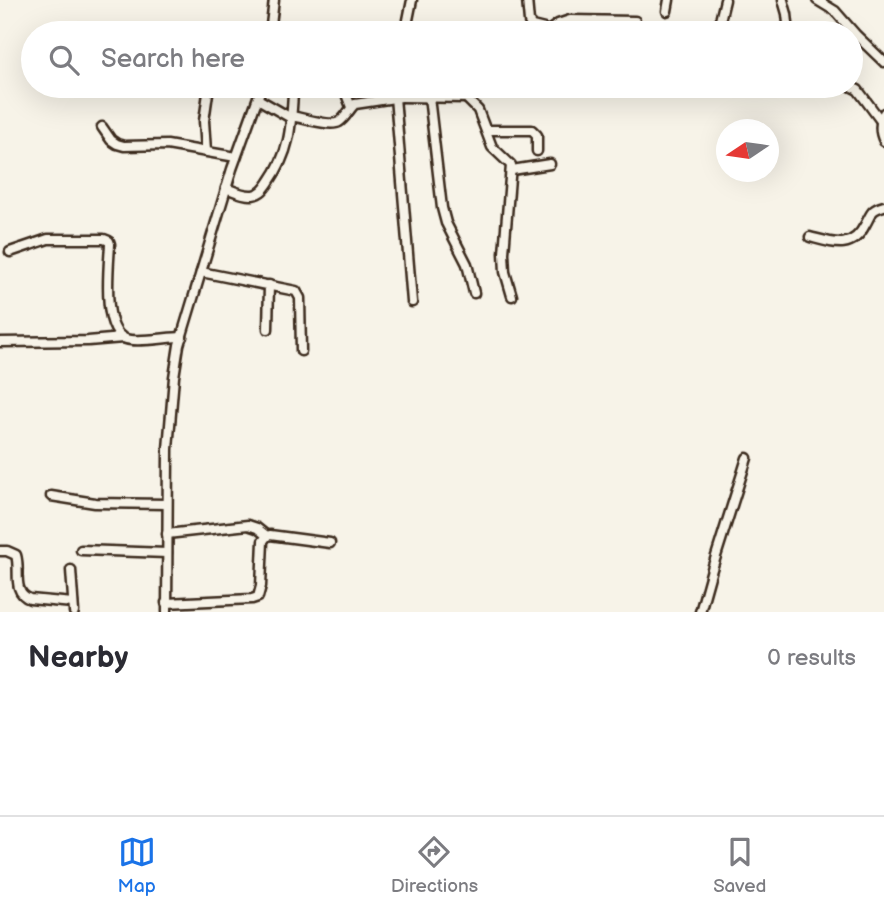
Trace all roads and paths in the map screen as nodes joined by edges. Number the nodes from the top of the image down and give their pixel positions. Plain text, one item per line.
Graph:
1 (274, 0) edge
2 (412, 0) edge
3 (527, 0) edge
4 (669, 0) edge
5 (726, 0) edge
6 (783, 0) edge
7 (817, 0) edge
8 (667, 11) dead end
9 (271, 21) edge
10 (408, 21) edge
11 (529, 21) edge
12 (567, 21) edge
13 (635, 21) dead end
14 (720, 21) edge
15 (788, 21) edge
16 (844, 21) edge
17 (863, 42) edge
18 (884, 62) edge
19 (863, 96) edge
20 (208, 98) edge
21 (293, 98) edge
22 (348, 98) edge
23 (391, 98) edge
24 (398, 98) edge
25 (429, 98) edge
26 (466, 98) edge
27 (258, 99) joint
28 (351, 107) junction
29 (291, 117) junction
30 (882, 117) edge
31 (102, 127) dead end
32 (486, 130) junction
33 (884, 141) edge
34 (206, 151) junction
35 (537, 151) dead end
36 (236, 157) junction
37 (550, 164) dead end
38 (512, 170) junction
39 (226, 188) junction
40 (884, 206) edge
41 (810, 237) dead end
42 (10, 252) dead end
43 (201, 272) junction
44 (269, 285) junction
45 (474, 293) dead end
46 (512, 296) dead end
47 (412, 302) dead end
48 (268, 329) dead end
49 (182, 337) junction
50 (123, 338) junction
51 (0, 342) edge
52 (301, 351) dead end
53 (747, 458) dead end
54 (51, 496) dead end
55 (167, 504) junction
56 (167, 534) junction
57 (267, 536) junction
58 (330, 543) dead end
59 (81, 550) dead end
60 (0, 551) edge
61 (167, 553) junction
62 (71, 570) dead end
63 (73, 607) edge
64 (166, 608) edge
65 (700, 612) edge

1 - 9 street
2 - 10 street
3 - 11 street
4 - 8 street
5 - 14 street
6 - 15 street
7 - 16 street
12 - 13 street
17 - 18 street
19 - 30 street
20 - 34 street
21 - 29 street
22 - 28 street
23 - 28 street
24 - 47 street
25 - 45 street
26 - 32 street
27 - 29 street
27 - 36 street
28 - 29 street
29 - 39 street
30 - 33 street
31 - 34 street
32 - 35 street
32 - 38 street
34 - 36 street
36 - 39 street
37 - 38 street
38 - 46 street
39 - 43 street
40 - 41 street
42 - 50 street
43 - 44 street
43 - 49 street
44 - 48 street
44 - 52 street
49 - 50 street
49 - 55 street
50 - 51 street
53 - 65 street
54 - 55 street
55 - 56 street
56 - 57 street
56 - 61 street
57 - 58 street
57 - 64 street
59 - 61 street
60 - 63 street
61 - 64 street
62 - 63 street

